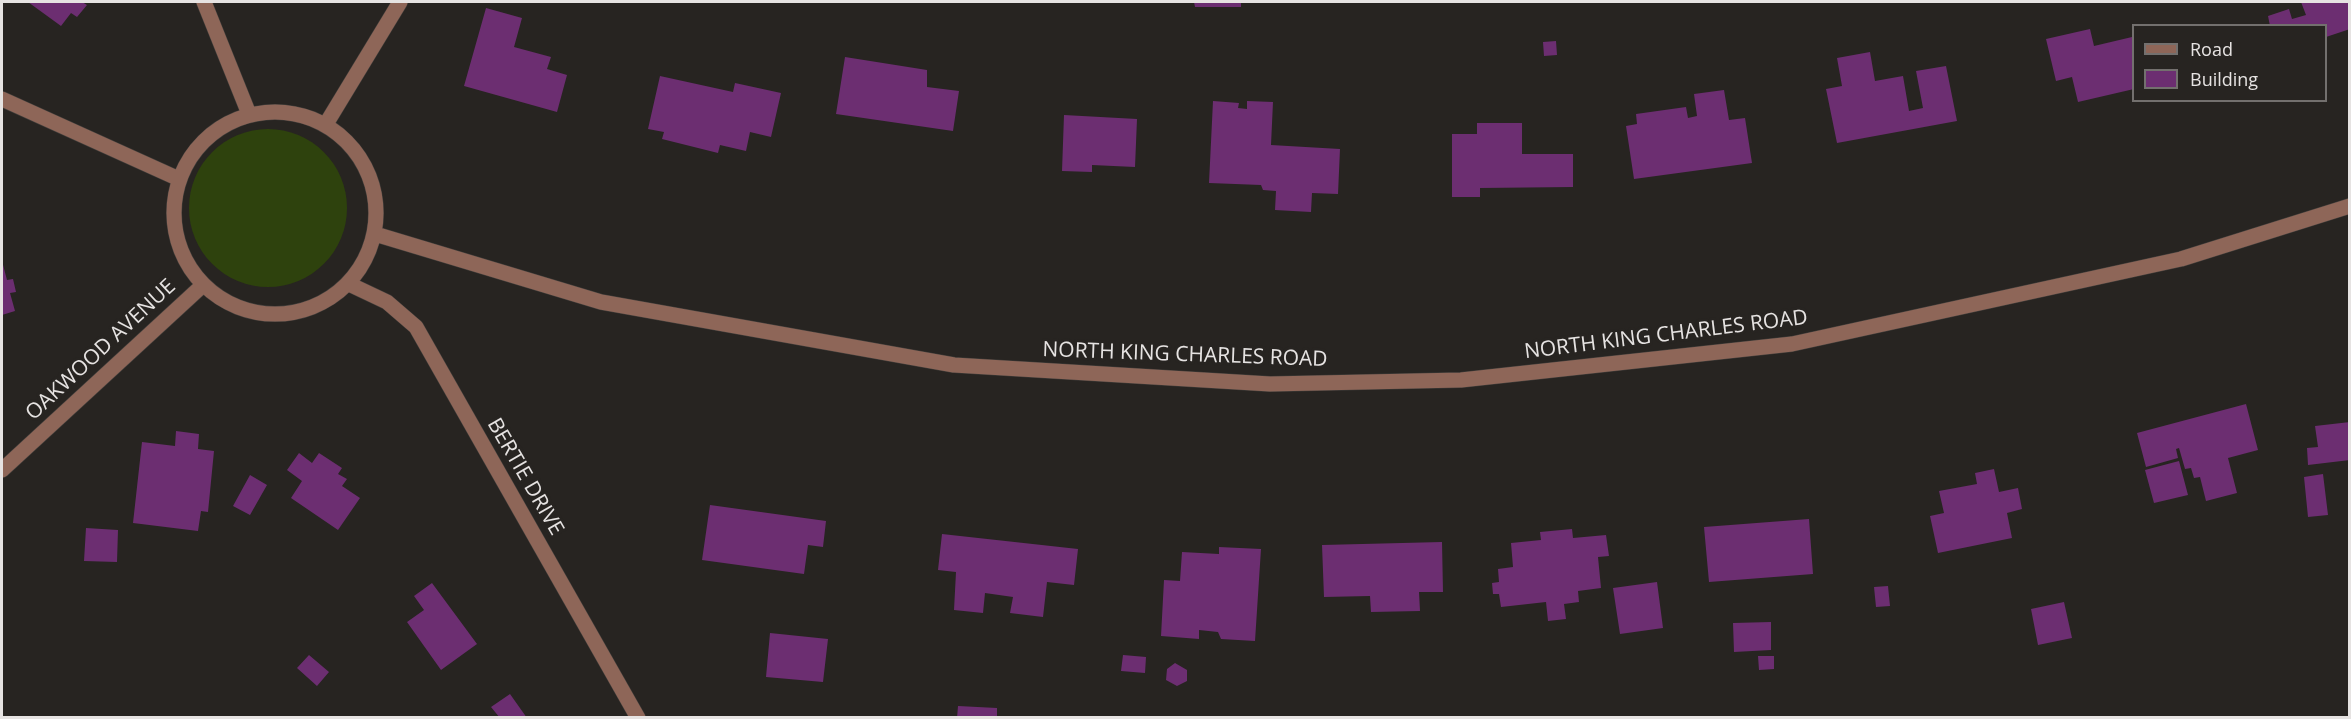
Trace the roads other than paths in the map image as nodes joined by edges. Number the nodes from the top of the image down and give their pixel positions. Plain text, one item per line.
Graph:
1 (204, 2) edge
2 (400, 2) edge
3 (2, 99) edge
4 (249, 114) junction
5 (326, 124) junction
6 (179, 179) junction
7 (2349, 206) edge
8 (375, 234) junction
9 (349, 284) junction
10 (203, 285) junction
11 (2, 470) edge
12 (638, 717) edge

1 - 4 street
2 - 5 street
3 - 6 street
4 - 5 street
4 - 6 street
5 - 8 street
6 - 10 street
7 - 8 street, NORTH KING CHARLES ROAD
8 - 9 street
9 - 10 street
9 - 12 street, BERTIE DRIVE
10 - 11 street, OAKWOOD AVENUE

